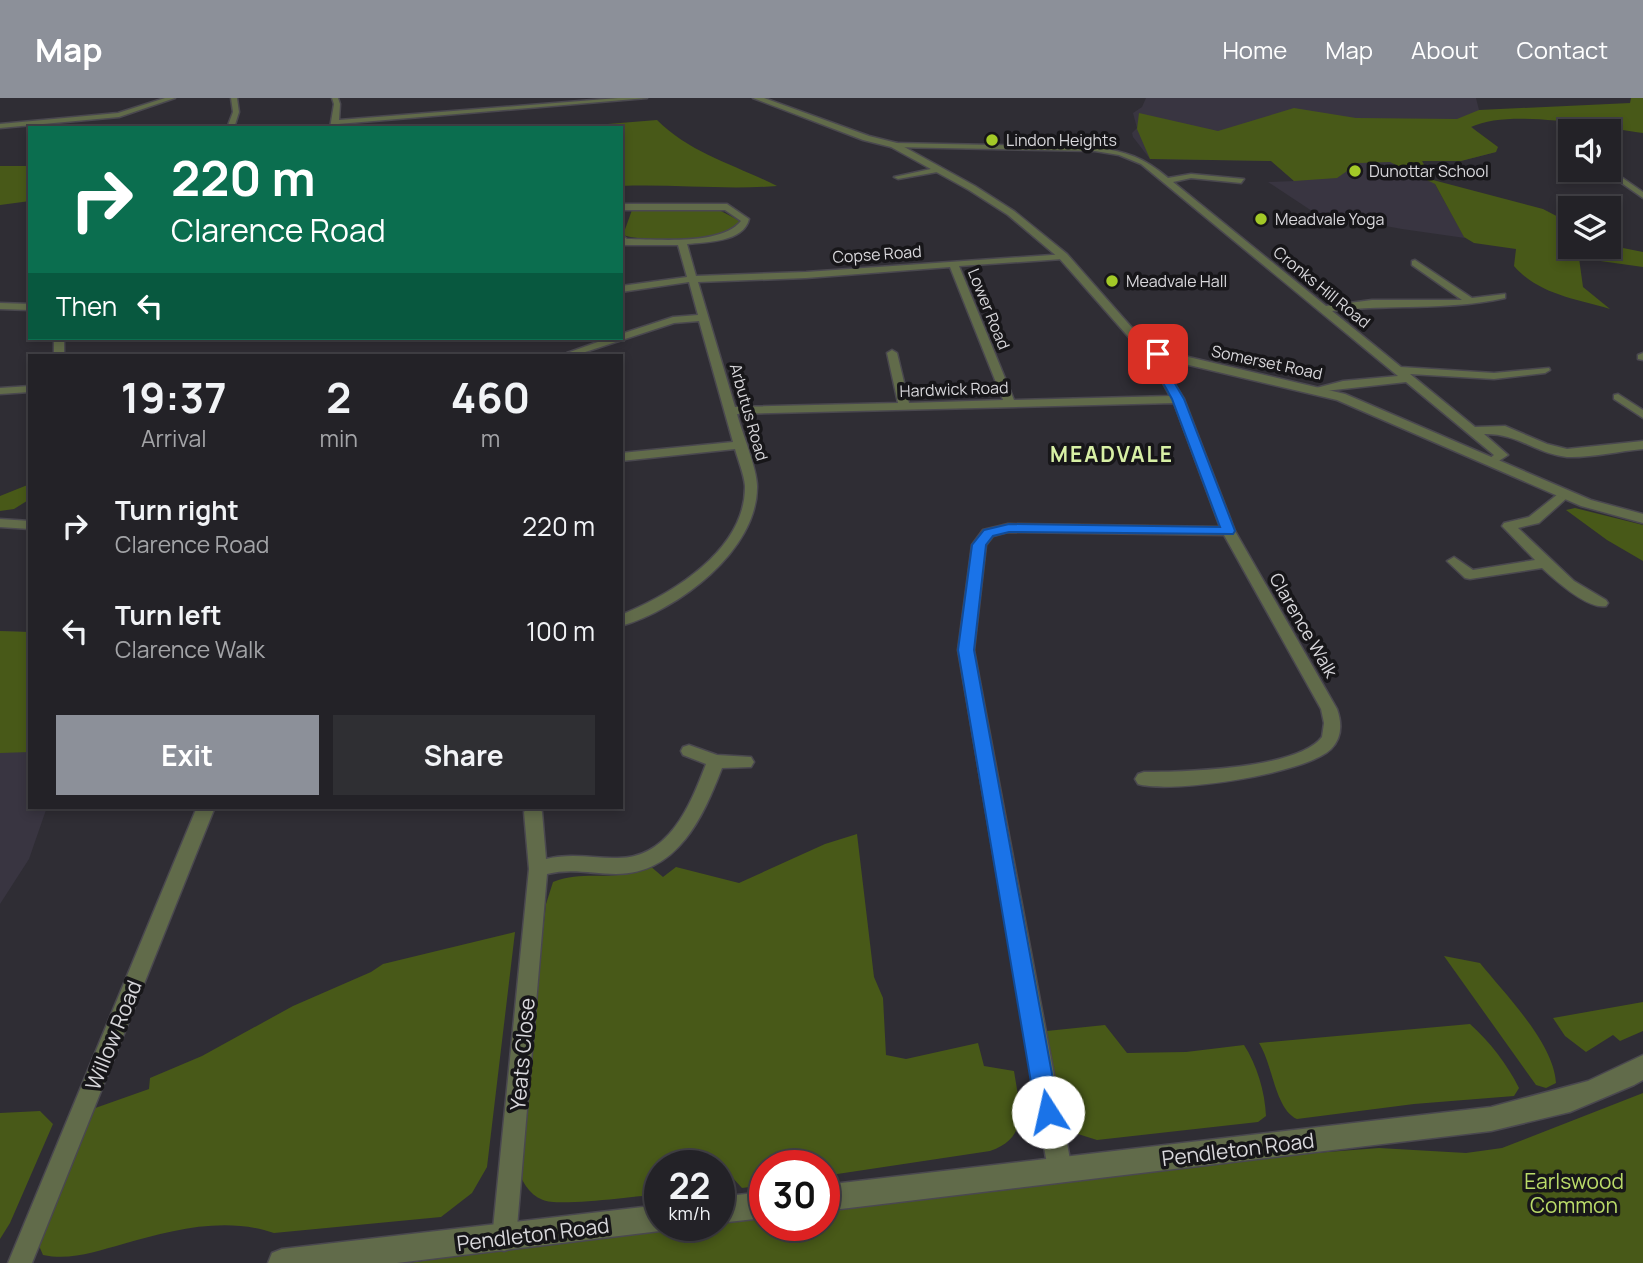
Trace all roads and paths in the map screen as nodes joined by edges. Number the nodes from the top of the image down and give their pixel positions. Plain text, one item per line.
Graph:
1 (172, 98) edge
2 (234, 98) edge
3 (335, 98) edge
4 (645, 98) edge
5 (758, 98) edge
6 (89, 119) junction
7 (335, 125) edge
8 (0, 126) edge
9 (84, 126) edge
10 (231, 126) edge
11 (894, 145) junction
12 (940, 169) junction
13 (898, 177) dead end
14 (1168, 180) junction
15 (1621, 180) edge
16 (1241, 181) dead end
17 (1643, 196) edge
18 (625, 207) edge
19 (623, 241) edge
20 (682, 242) junction
21 (1063, 256) junction
22 (1415, 263) dead end
23 (954, 265) junction
24 (692, 279) junction
25 (623, 289) edge
26 (1502, 296) dead end
27 (1470, 301) junction
28 (0, 306) edge
29 (28, 307) edge
30 (1324, 309) junction
31 (704, 318) junction
32 (623, 336) edge
33 (611, 340) edge
34 (572, 353) dead end
35 (892, 353) dead end
36 (1158, 354) junction
37 (1545, 370) dead end
38 (1404, 374) junction
39 (28, 389) edge
40 (1320, 390) junction
41 (0, 391) edge
42 (1618, 397) dead end
43 (1178, 399) junction
44 (1010, 404) junction
45 (904, 406) junction
46 (731, 411) junction
47 (1643, 415) edge
48 (1473, 431) junction
49 (741, 445) junction
50 (1643, 445) edge
51 (623, 457) edge
52 (1491, 462) junction
53 (1563, 494) junction
54 (1643, 519) edge
55 (0, 523) edge
56 (24, 524) edge
57 (1228, 531) junction
58 (1454, 561) dead end
59 (1545, 563) junction
60 (1601, 603) dead end
61 (623, 620) edge
62 (689, 751) dead end
63 (716, 761) junction
64 (745, 762) dead end
65 (1144, 779) dead end
66 (205, 809) edge
67 (533, 812) dead end
68 (538, 869) junction
69 (1643, 1067) edge
70 (1060, 1170) junction
71 (840, 1196) edge
72 (644, 1220) edge
73 (504, 1238) junction
74 (20, 1263) edge
75 (282, 1263) edge

1 - 6 street
2 - 10 street
3 - 7 street
4 - 7 street
5 - 11 street, Somerset Road
6 - 8 street
6 - 9 street
11 - 12 street, Somerset Road
11 - 14 street, Cronks Hill Road
12 - 13 street
12 - 21 street, Somerset Road
14 - 16 street
14 - 30 street, Cronks Hill Road
15 - 17 street
18 - 20 street
19 - 20 street
20 - 24 street, Arbutus Road
21 - 23 street, Copse Road
21 - 36 street, Somerset Road
22 - 27 street
23 - 24 street, Copse Road
23 - 44 street, Lower Road
24 - 25 street, Copse Road
24 - 31 street, Arbutus Road
26 - 27 street
27 - 30 street
28 - 29 street
30 - 38 street, Cronks Hill Road
31 - 32 street
31 - 46 street, Arbutus Road
33 - 34 street
35 - 45 street
36 - 40 street, Somerset Road
36 - 43 street, Clarence Walk
37 - 38 street
38 - 40 street
38 - 48 street, Cronks Hill Road
39 - 41 street
40 - 52 street, Somerset Road
42 - 47 street
43 - 44 street, Hardwick Road
43 - 57 street, Clarence Walk
44 - 45 street, Hardwick Road
45 - 46 street, Hardwick Road
46 - 49 street, Arbutus Road
48 - 50 street
48 - 52 street, Cronks Hill Road
49 - 51 street
49 - 61 street, Arbutus Road
52 - 53 street, Somerset Road
53 - 54 street, Somerset Road
53 - 59 street
55 - 56 street
57 - 65 street, Clarence Walk
57 - 70 street
58 - 59 street
59 - 60 street
62 - 63 street
63 - 64 street
63 - 68 street
66 - 74 street, Willow Road
67 - 68 street, Yeats Close
68 - 73 street, Yeats Close
69 - 70 street, Pendleton Road
70 - 71 street, Pendleton Road
72 - 73 street, Pendleton Road
73 - 75 street, Pendleton Road

